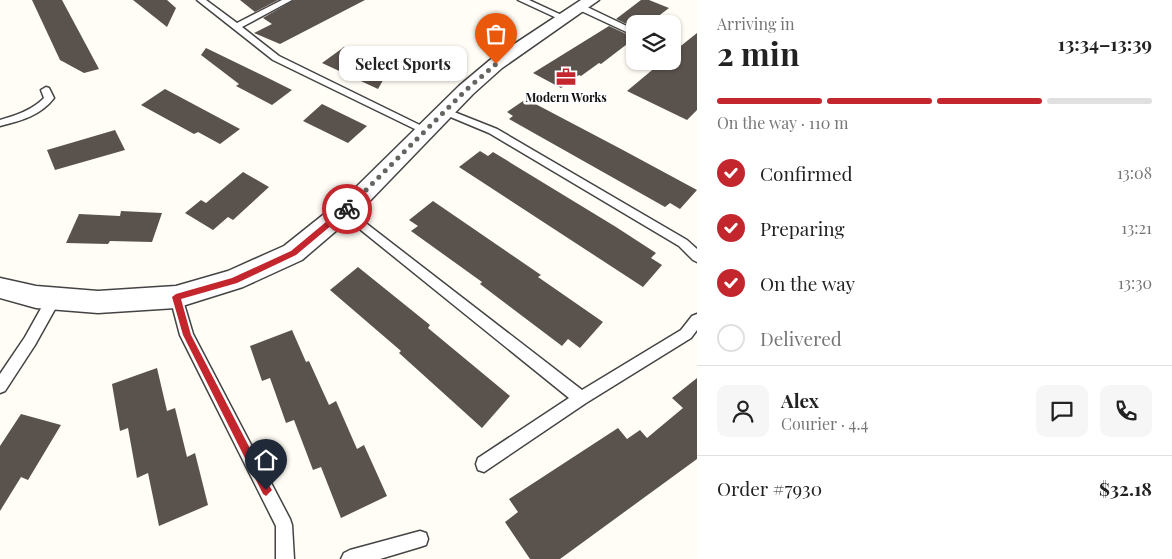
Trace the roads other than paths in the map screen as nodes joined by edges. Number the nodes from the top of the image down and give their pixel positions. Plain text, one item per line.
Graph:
1 (201, 0) edge
2 (288, 0) edge
3 (522, 0) edge
4 (578, 9) edge
5 (236, 27) junction
6 (626, 29) edge
7 (46, 90) dead end
8 (444, 112) junction
9 (0, 123) edge
10 (425, 130) junction
11 (345, 211) junction
12 (697, 257) edge
13 (0, 288) edge
14 (176, 297) junction
15 (54, 298) junction
16 (697, 320) edge
17 (0, 386) edge
18 (581, 398) junction
19 (484, 464) dead end
20 (420, 539) dead end
21 (286, 559) edge
22 (350, 559) edge

1 - 5 lane
2 - 5 lane
3 - 4 lane
4 - 6 lane
4 - 8 street
5 - 10 lane
7 - 9 lane
8 - 10 street
8 - 12 lane
10 - 11 street
11 - 14 street
11 - 18 lane
13 - 15 street
14 - 15 street
14 - 21 lane
15 - 17 lane
16 - 18 lane
18 - 19 lane
20 - 22 lane

